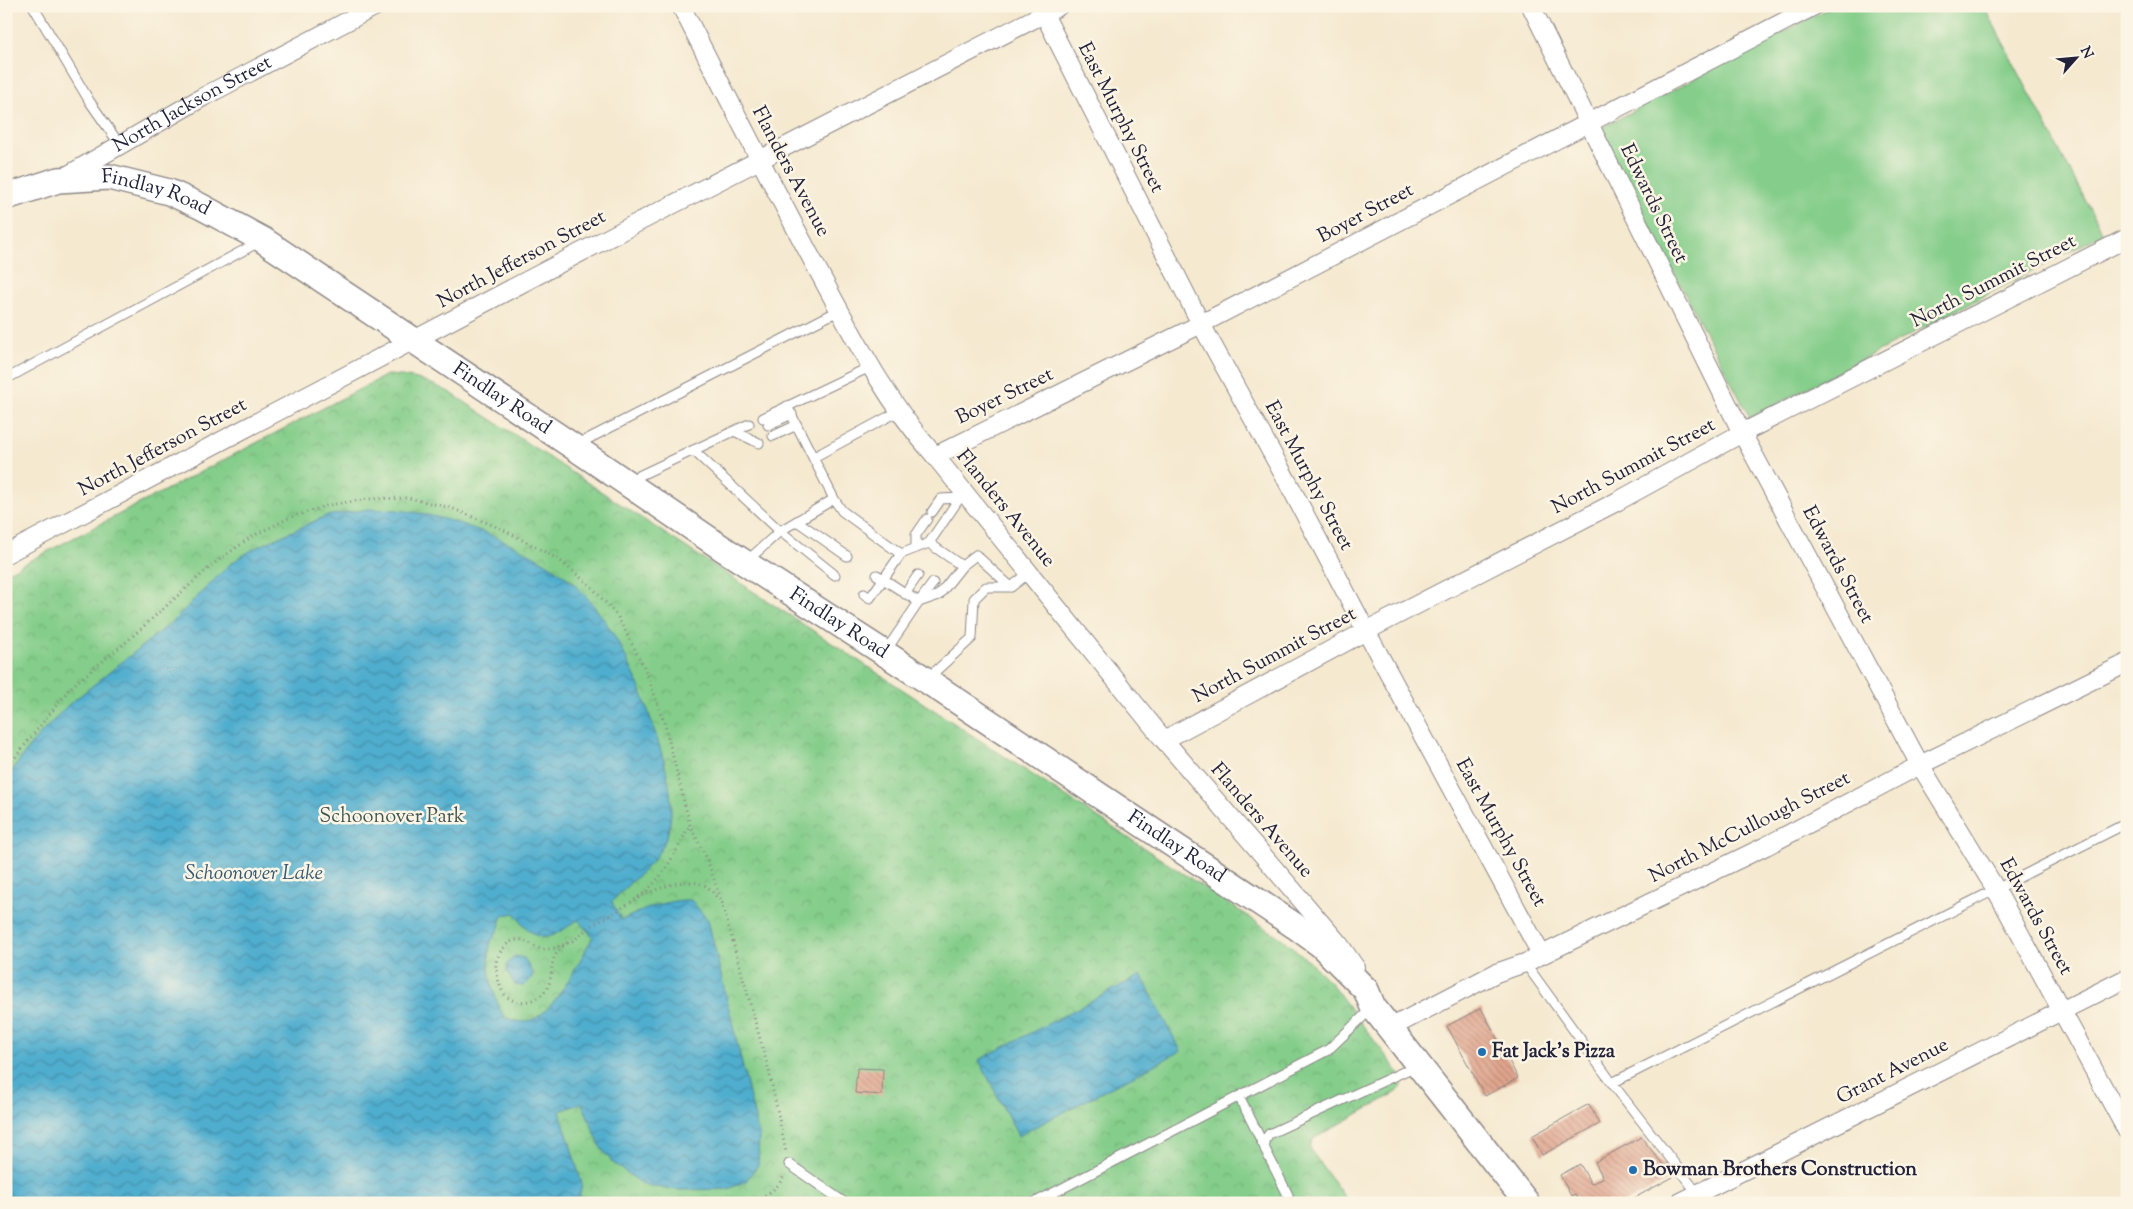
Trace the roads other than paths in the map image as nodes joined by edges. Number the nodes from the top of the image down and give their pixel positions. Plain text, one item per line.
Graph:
1 (33, 6) edge
2 (376, 6) edge
3 (681, 6) edge
4 (1531, 6) edge
5 (1814, 6) edge
6 (1048, 9) edge
7 (1589, 121) junction
8 (120, 144) junction
9 (760, 161) junction
10 (58, 180) junction
11 (6, 197) edge
12 (2127, 238) edge
13 (263, 240) junction
14 (840, 310) junction
15 (1201, 324) junction
16 (414, 341) junction
17 (872, 366) junction
18 (6, 379) edge
19 (790, 410) junction
20 (899, 411) junction
21 (766, 422) dead end
22 (797, 425) junction
23 (734, 431) junction
24 (750, 431) junction
25 (1742, 433) junction
26 (773, 436) dead end
27 (759, 443) dead end
28 (574, 447) junction
29 (693, 450) junction
30 (935, 456) junction
31 (814, 457) junction
32 (626, 482) junction
33 (962, 495) junction
34 (834, 499) junction
35 (797, 521) junction
36 (780, 531) junction
37 (916, 548) junction
38 (932, 549) junction
39 (6, 554) edge
40 (902, 554) junction
41 (847, 556) dead end
42 (950, 558) junction
43 (746, 562) junction
44 (962, 566) junction
45 (944, 567) dead end
46 (1029, 573) junction
47 (835, 575) dead end
48 (918, 575) dead end
49 (880, 577) junction
50 (933, 583) dead end
51 (1011, 587) junction
52 (864, 594) dead end
53 (905, 594) junction
54 (918, 602) junction
55 (1366, 631) junction
56 (884, 652) junction
57 (2127, 663) edge
58 (926, 680) junction
59 (1164, 740) junction
60 (1920, 765) junction
61 (2127, 823) edge
62 (1996, 888) junction
63 (1542, 954) junction
64 (1525, 963) junction
65 (2127, 978) edge
66 (1370, 998) junction
67 (2062, 1011) junction
68 (1390, 1028) junction
69 (1418, 1065) junction
70 (1612, 1083) junction
71 (1239, 1096) junction
72 (2127, 1131) edge
73 (1266, 1149) junction
74 (788, 1164) road end
75 (1698, 1194) junction
76 (845, 1203) edge
77 (1034, 1203) edge
78 (1289, 1203) edge
79 (1527, 1203) edge
80 (1679, 1203) edge

1 - 8 lane
2 - 8 street, North Jackson Street
3 - 9 street, Flanders Avenue
4 - 7 street, Edwards Street
5 - 7 street, Boyer Street
6 - 9 street, North Jefferson Street
6 - 15 street, East Murphy Street
7 - 15 street, Boyer Street
7 - 25 street, Edwards Street
8 - 10 street, North Jackson Street
9 - 14 street, Flanders Avenue
9 - 16 street, North Jefferson Street
10 - 11 main road, North Jackson Street
10 - 13 main road, Findlay Road
12 - 25 street, North Summit Street
13 - 16 main road, Findlay Road
13 - 18 lane
14 - 17 street, Flanders Avenue
14 - 28 lane
15 - 30 street, Boyer Street
15 - 55 street, East Murphy Street
16 - 28 main road, Findlay Road
16 - 39 street, North Jefferson Street
17 - 19 lane
17 - 20 street, Flanders Avenue
19 - 21 lane
19 - 22 lane
20 - 30 street, Flanders Avenue
20 - 31 lane
22 - 26 lane
22 - 31 lane
23 - 24 lane
23 - 24 lane
23 - 29 lane
24 - 27 lane
25 - 55 street, North Summit Street
25 - 60 street, Edwards Street
28 - 32 main road, Findlay Road
29 - 32 lane
29 - 36 lane
30 - 33 street, Flanders Avenue
31 - 34 lane
32 - 43 main road, Findlay Road
33 - 37 lane
33 - 38 lane
33 - 46 street, Flanders Avenue
34 - 35 lane
34 - 40 lane
35 - 36 lane
35 - 41 lane
36 - 43 lane
36 - 47 lane
37 - 38 lane
37 - 40 lane
38 - 42 lane
40 - 49 lane
42 - 44 lane
42 - 45 lane
43 - 56 main road, Findlay Road
44 - 51 lane
44 - 54 lane
46 - 51 lane
46 - 59 street, Flanders Avenue
48 - 53 lane
49 - 52 lane
49 - 53 lane
50 - 54 lane
51 - 58 lane
53 - 54 lane
54 - 56 lane
55 - 59 street, North Summit Street
55 - 63 street, East Murphy Street
56 - 58 main road, Findlay Road
57 - 60 street, North McCullough Street
58 - 66 main road, Findlay Road
59 - 66 street, Flanders Avenue
60 - 62 street, Edwards Street
60 - 63 street, North McCullough Street
61 - 62 lane
62 - 67 street, Edwards Street
62 - 70 lane
63 - 64 street, North McCullough Street
64 - 68 street, North McCullough Street
64 - 70 lane
65 - 67 street, Grant Avenue
66 - 68 main road, Findlay Road
66 - 71 lane
67 - 72 street, Edwards Street
67 - 75 street, Grant Avenue
68 - 69 main road, Findlay Road
69 - 73 lane
69 - 79 main road, Findlay Road
70 - 75 lane
71 - 73 lane
71 - 77 lane
73 - 78 lane
74 - 76 lane
75 - 80 street, Grant Avenue

